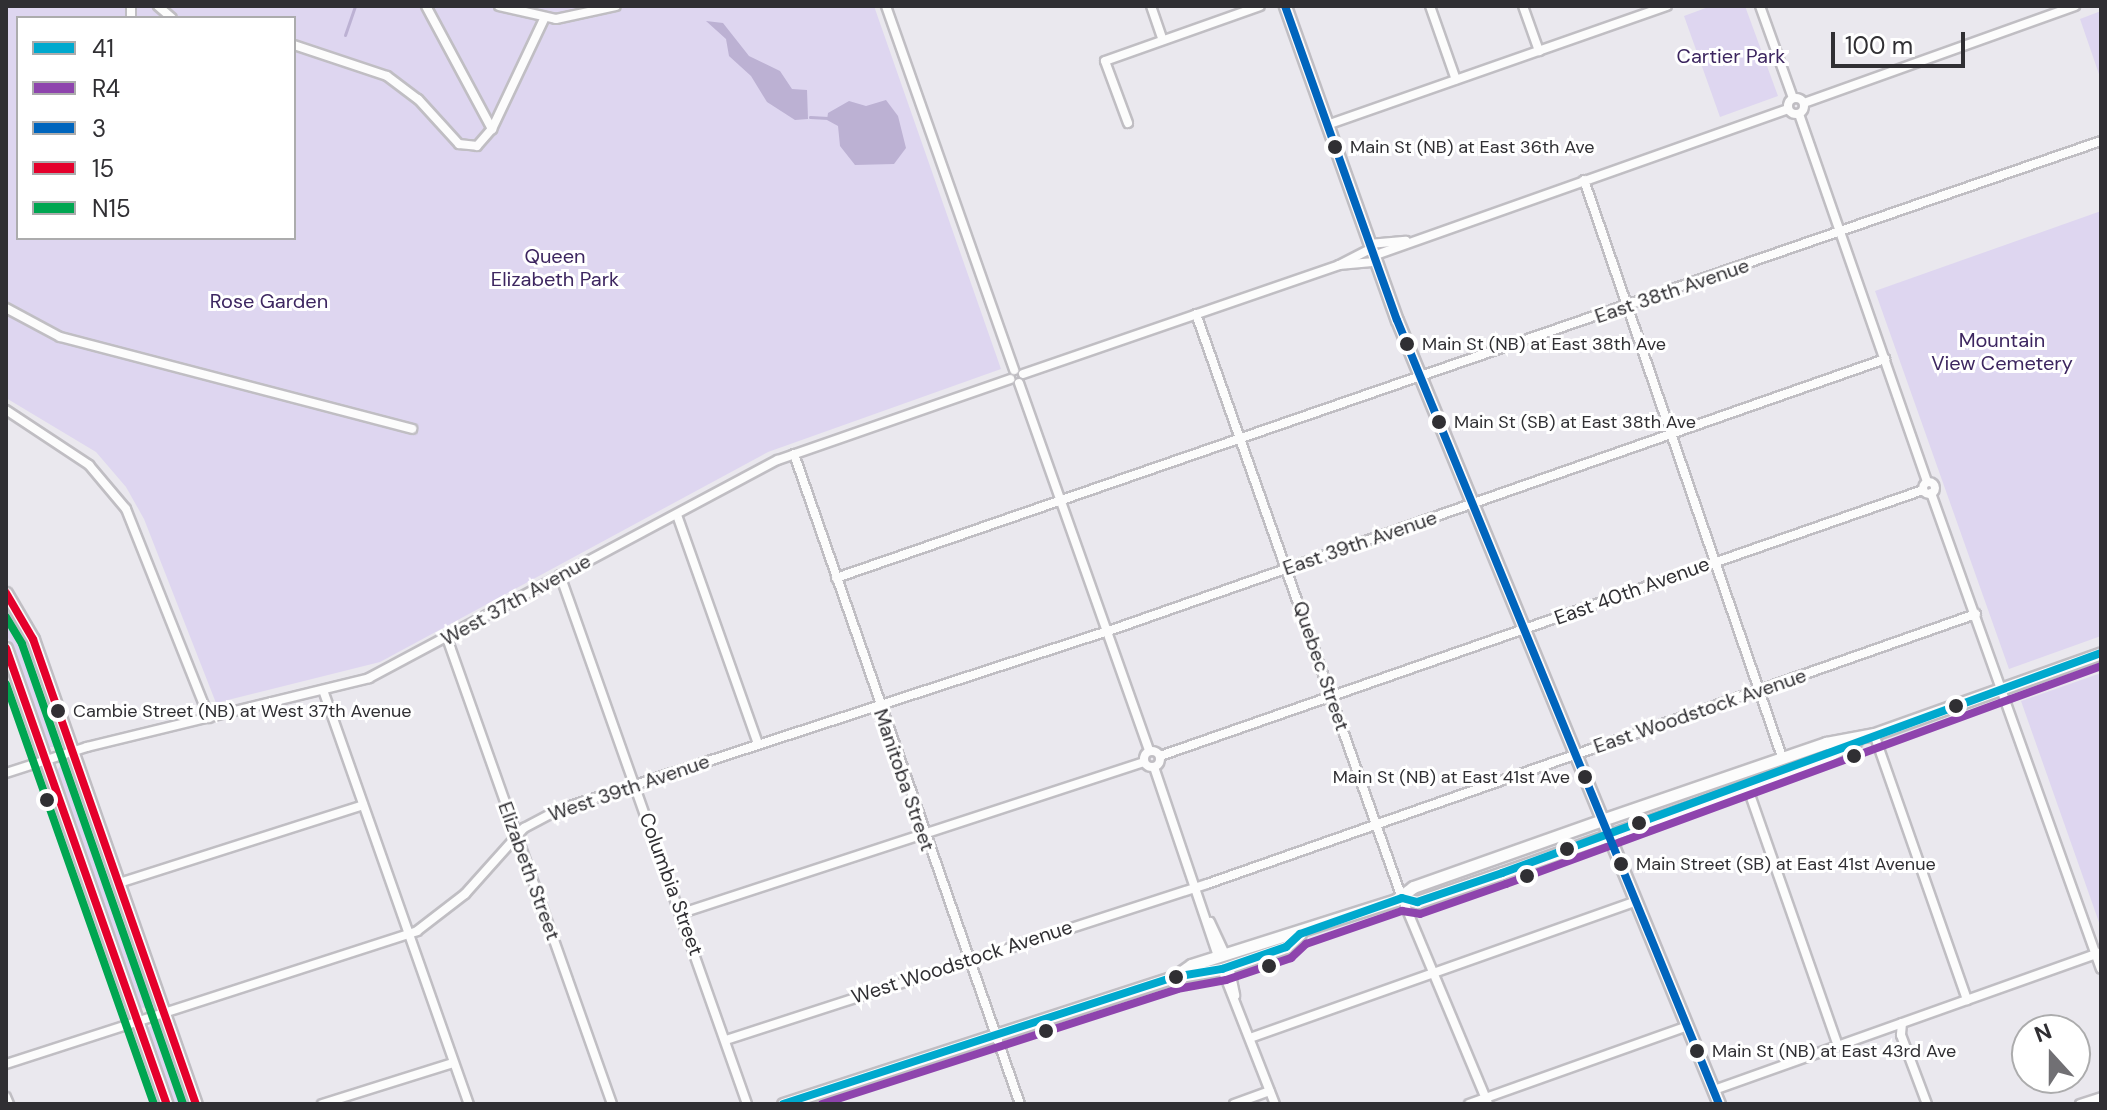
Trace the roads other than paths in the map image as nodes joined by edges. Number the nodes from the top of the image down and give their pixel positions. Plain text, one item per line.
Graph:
1 (426, 6) edge
2 (499, 6) edge
3 (616, 6) edge
4 (886, 6) edge
5 (1151, 6) edge
6 (1260, 6) edge
7 (1285, 6) edge
8 (1430, 6) edge
9 (1523, 6) edge
10 (1667, 6) edge
11 (1760, 6) edge
12 (2075, 6) edge
13 (544, 19) junction
14 (1163, 40) junction
15 (296, 46) edge
16 (1539, 51) junction
17 (1456, 80) junction
18 (1793, 98) junction
19 (1804, 103) junction
20 (1788, 109) junction
21 (1799, 114) junction
22 (1128, 123) dead end
23 (1327, 125) junction
24 (492, 129) junction
25 (2101, 141) edge
26 (1584, 180) junction
27 (1840, 232) junction
28 (1372, 253) junction
29 (1629, 306) junction
30 (6, 308) edge
31 (1196, 314) junction
32 (1885, 359) junction
33 (1017, 377) junction
34 (1421, 378) junction
35 (6, 410) edge
36 (412, 429) dead end
37 (1672, 433) junction
38 (1241, 441) junction
39 (794, 454) junction
40 (1927, 488) junction
41 (1062, 503) junction
42 (1472, 503) junction
43 (677, 515) junction
44 (1713, 563) junction
45 (1287, 569) junction
46 (560, 575) junction
47 (836, 578) junction
48 (6, 593) edge
49 (1976, 614) junction
50 (1524, 630) junction
51 (1107, 631) junction
52 (447, 638) junction
53 (6, 648) edge
54 (2101, 653) edge
55 (2003, 688) junction
56 (323, 690) junction
57 (1759, 691) junction
58 (1332, 695) junction
59 (878, 705) junction
60 (209, 718) junction
61 (1874, 734) junction
62 (1861, 738) junction
63 (758, 744) junction
64 (1149, 751) junction
65 (73, 752) junction
66 (1575, 754) junction
67 (1160, 756) junction
68 (1782, 757) junction
69 (45, 761) junction
70 (1144, 762) junction
71 (1154, 767) junction
72 (6, 773) edge
73 (635, 784) junction
74 (1747, 786) junction
75 (363, 805) junction
76 (1602, 820) junction
77 (1376, 823) junction
78 (923, 834) junction
79 (1608, 835) junction
80 (517, 836) junction
81 (119, 883) junction
82 (1197, 887) junction
83 (1402, 898) junction
84 (1636, 901) junction
85 (682, 913) junction
86 (408, 934) junction
87 (1300, 934) junction
88 (2098, 953) edge
89 (1221, 955) junction
90 (968, 960) junction
91 (1226, 968) junction
92 (2101, 969) edge
93 (1434, 974) junction
94 (1174, 977) junction
95 (1967, 1000) junction
96 (164, 1012) junction
97 (138, 1021) junction
98 (1902, 1023) junction
99 (1688, 1026) junction
100 (995, 1036) junction
101 (1250, 1038) junction
102 (726, 1040) junction
103 (1838, 1046) junction
104 (453, 1063) junction
105 (6, 1064) edge
106 (1714, 1090) junction
107 (1270, 1091) junction
108 (6, 1097) edge
109 (2101, 1097) edge
110 (1486, 1101) edge
111 (9, 1104) edge
112 (167, 1104) edge
113 (196, 1104) edge
114 (322, 1104) edge
115 (469, 1104) edge
116 (612, 1104) edge
117 (747, 1104) edge
118 (783, 1104) edge
119 (1020, 1104) edge
120 (1234, 1104) edge
121 (1275, 1104) edge
122 (1469, 1104) edge
123 (1719, 1104) edge
124 (1927, 1104) edge
125 (2080, 1104) edge

1 - 24 street
2 - 13 street
3 - 13 street
4 - 33 street
5 - 14 street
6 - 14 street
7 - 23 main road
8 - 17 street
9 - 16 street
10 - 16 street
11 - 18 street
12 - 19 street
13 - 24 street
14 - 22 street
15 - 24 street
16 - 17 street
17 - 23 street
18 - 19 street
18 - 20 street
19 - 21 street
20 - 21 street
20 - 26 street, West 37th Avenue
21 - 27 street
23 - 28 main road
25 - 27 street, East 38th Avenue
26 - 28 street, West 37th Avenue
26 - 29 street
27 - 29 street, East 38th Avenue
27 - 32 street
28 - 31 street, West 37th Avenue
28 - 34 main road
29 - 34 street, East 38th Avenue
29 - 37 street
30 - 36 street
31 - 33 street, West 37th Avenue
31 - 38 street, Quebec Street
32 - 37 street, East 39th Avenue
32 - 40 street
33 - 39 street, West 37th Avenue
33 - 41 street
34 - 38 street, East 38th Avenue
34 - 42 main road
35 - 60 street
37 - 42 street, East 39th Avenue
37 - 44 street
38 - 41 street, East 38th Avenue
38 - 45 street, Quebec Street
39 - 43 street, West 37th Avenue
39 - 47 street, Manitoba Street
40 - 44 street, East 40th Avenue
40 - 49 street
41 - 47 street, East 38th Avenue
41 - 51 street
42 - 45 street, East 39th Avenue
42 - 50 main road
43 - 46 street, West 37th Avenue
43 - 63 street
44 - 50 street, East 40th Avenue
44 - 57 street
45 - 51 street, East 39th Avenue
45 - 58 street, Quebec Street
46 - 52 street, West 37th Avenue
46 - 73 street, Columbia Street
47 - 59 street, Manitoba Street
48 - 65 main road
49 - 55 street
49 - 57 street, East Woodstock Avenue
50 - 58 street, East 40th Avenue
50 - 66 main road
51 - 59 street, West 39th Avenue
51 - 64 street
52 - 56 street, West 37th Avenue
52 - 80 street, Elizabeth Street
53 - 69 main road
54 - 55 main road
55 - 61 main road
55 - 88 street
56 - 60 street, West 37th Avenue
56 - 75 street
57 - 66 street, East Woodstock Avenue
57 - 68 street
58 - 67 street, East 40th Avenue
58 - 77 street, Quebec Street
59 - 63 street, West 39th Avenue
59 - 78 street, Manitoba Street
60 - 65 street, West 37th Avenue
61 - 62 main road
61 - 95 street
62 - 68 main road
62 - 74 main road
63 - 73 street, West 39th Avenue
64 - 67 street
64 - 70 street
65 - 69 street, West 37th Avenue
65 - 81 main road
66 - 76 main road
66 - 77 street, East Woodstock Avenue
67 - 71 street
68 - 76 main road
69 - 72 street, West 37th Avenue
69 - 97 main road
70 - 71 street
70 - 78 street
71 - 82 street
73 - 80 street, West 39th Avenue
73 - 85 street, Columbia Street
74 - 79 main road
74 - 103 street
75 - 81 street
75 - 86 street
76 - 79 main road
76 - 83 main road
77 - 82 street, East Woodstock Avenue
77 - 83 street, Quebec Street
78 - 85 street
78 - 90 street, Manitoba Street
79 - 83 main road
79 - 84 main road
80 - 86 street, West 39th Avenue
80 - 116 street, Elizabeth Street
81 - 96 main road
82 - 89 street
82 - 90 street, West Woodstock Avenue
83 - 87 main road
83 - 93 street, Quebec Street
84 - 93 street
84 - 99 main road
85 - 102 street, Columbia Street
86 - 96 street, West 39th Avenue
86 - 104 street
87 - 89 main road
87 - 91 main road
88 - 92 street
88 - 95 street
89 - 94 main road
90 - 100 street, Manitoba Street
90 - 102 street, West Woodstock Avenue
91 - 94 main road
91 - 101 street
93 - 101 street
93 - 110 street, Quebec Street
94 - 100 main road
95 - 98 street
96 - 97 street, West 39th Avenue
96 - 113 main road
97 - 105 street, West 39th Avenue
97 - 112 main road
98 - 103 street
98 - 124 street
99 - 106 main road
99 - 110 street
100 - 118 main road
100 - 119 street, Manitoba Street
101 - 107 street
102 - 117 street, Columbia Street
103 - 106 street
104 - 114 street
104 - 115 street
106 - 123 main road
107 - 120 street
107 - 121 street
108 - 111 street
109 - 125 street
110 - 122 street

